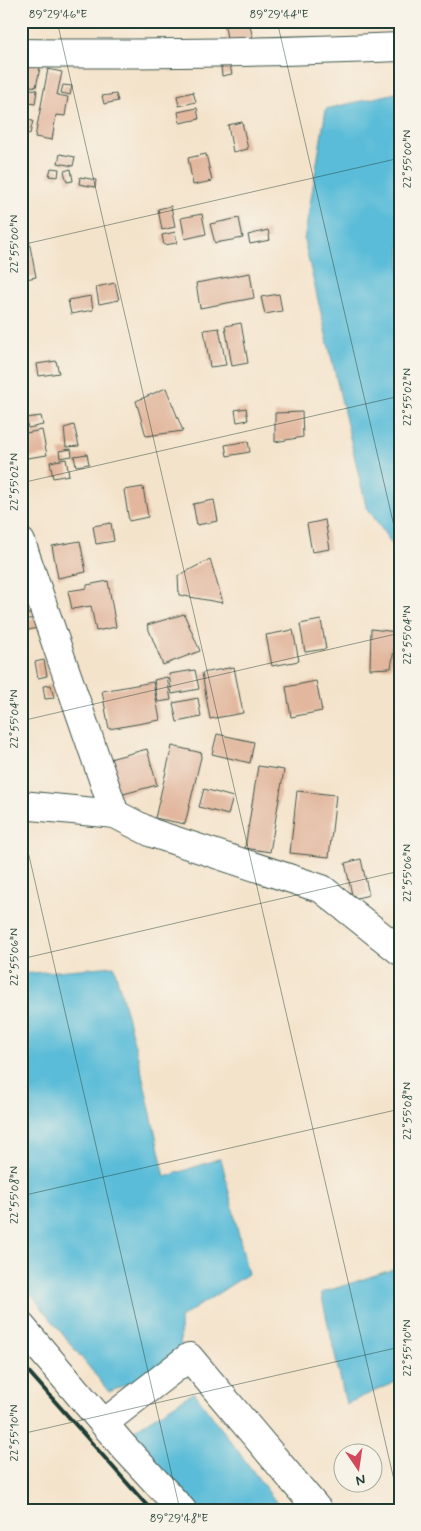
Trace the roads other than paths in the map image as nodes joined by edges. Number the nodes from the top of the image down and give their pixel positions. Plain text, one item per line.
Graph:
1 (400, 47) edge
2 (21, 53) edge
3 (21, 542) edge
4 (21, 805) edge
5 (115, 814) junction
6 (400, 951) edge
7 (21, 1326) edge
8 (104, 1424) junction
9 (182, 1510) edge
10 (318, 1510) edge

1 - 2 street
3 - 5 street
4 - 5 street
5 - 6 street
7 - 8 street
8 - 9 street
8 - 10 street

